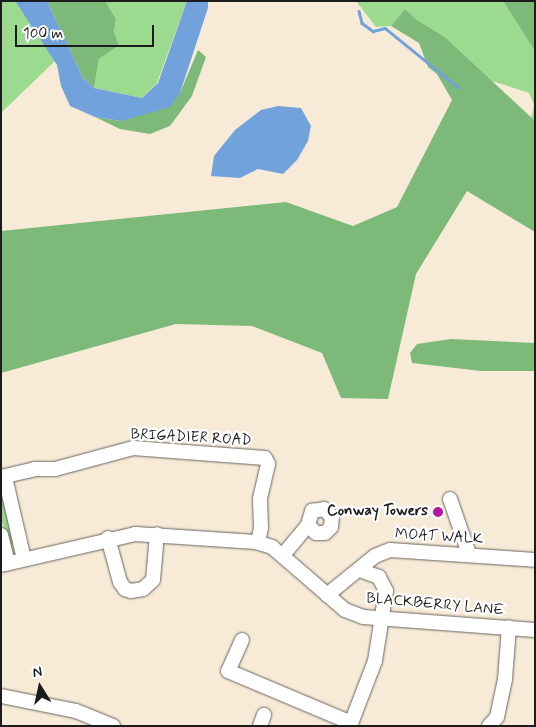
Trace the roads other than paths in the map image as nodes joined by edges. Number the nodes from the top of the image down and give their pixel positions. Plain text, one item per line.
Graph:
1 (3, 477) edge
2 (450, 499) dead end
3 (308, 525) dead end
4 (158, 534) junction
5 (1, 535) edge
6 (108, 538) junction
7 (258, 542) junction
8 (469, 554) junction
9 (283, 555) junction
10 (24, 559) junction
11 (535, 560) edge
12 (5, 564) edge
13 (360, 570) junction
14 (327, 595) junction
15 (383, 618) junction
16 (509, 627) junction
17 (535, 630) edge
18 (242, 640) dead end
19 (1, 696) edge
20 (351, 724) edge
21 (113, 726) edge
22 (489, 726) edge

1 - 7 street, BRIGADIER ROAD
1 - 10 street
2 - 8 street
3 - 9 street
4 - 6 street, BLACKBERRY LANE
4 - 6 street
4 - 7 street, BLACKBERRY LANE
5 - 12 street
6 - 10 street, BLACKBERRY LANE
7 - 9 street, BLACKBERRY LANE
8 - 11 street, MOAT WALK
8 - 13 street, MOAT WALK
9 - 14 street, BLACKBERRY LANE
10 - 12 street, BLACKBERRY LANE
13 - 14 street, MOAT WALK
13 - 15 street
14 - 15 street, BLACKBERRY LANE
15 - 16 street, BLACKBERRY LANE
15 - 20 street
16 - 17 street, BLACKBERRY LANE
16 - 22 street
18 - 20 street
19 - 21 street

